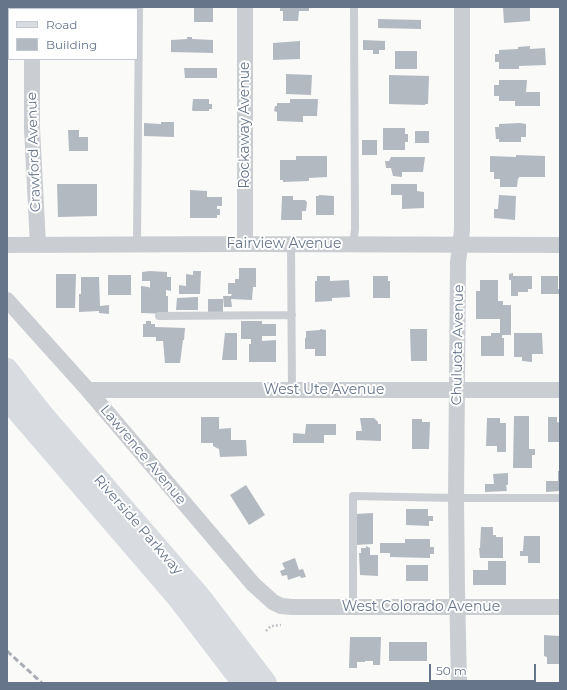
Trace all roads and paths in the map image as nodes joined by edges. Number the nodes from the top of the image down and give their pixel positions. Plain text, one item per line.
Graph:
1 (139, 7) edge
2 (245, 7) edge
3 (354, 7) edge
4 (462, 7) edge
5 (32, 60) edge
6 (137, 244) junction
7 (245, 244) junction
8 (291, 244) junction
9 (353, 244) junction
10 (7, 245) edge
11 (38, 245) junction
12 (460, 245) junction
13 (560, 245) edge
14 (7, 300) edge
15 (292, 315) junction
16 (158, 316) dead end
17 (7, 369) edge
18 (88, 390) junction
19 (292, 390) junction
20 (457, 390) junction
21 (560, 390) edge
22 (7, 399) edge
23 (456, 498) junction
24 (560, 498) edge
25 (281, 606) joint
26 (353, 607) junction
27 (457, 607) junction
28 (560, 608) edge
29 (281, 625) dead end
30 (266, 631) dead end
31 (243, 683) edge
32 (266, 683) edge
33 (459, 683) edge

1 - 6 lane
2 - 7 street, Rockaway Avenue
3 - 9 lane
4 - 12 street, Chuluota Avenue
5 - 11 street, Crawford Avenue
6 - 7 street, Fairview Avenue
6 - 11 street, Fairview Avenue
7 - 8 street, Fairview Avenue
8 - 9 street, Fairview Avenue
8 - 15 lane
9 - 12 street, Fairview Avenue
10 - 11 street, Fairview Avenue
12 - 13 street, Fairview Avenue
12 - 20 street, Chuluota Avenue
14 - 18 street, Lawrence Avenue
15 - 16 lane
15 - 19 lane
17 - 32 main road, Riverside Parkway
18 - 19 street, West Ute Avenue
18 - 25 street, Lawrence Avenue
19 - 20 street, West Ute Avenue
20 - 21 street, West Ute Avenue
20 - 23 street, Chuluota Avenue
22 - 31 main road, Riverside Parkway
23 - 24 lane
23 - 26 lane
23 - 27 street, Chuluota Avenue
25 - 26 street, West Colorado Avenue
26 - 27 street, West Colorado Avenue
27 - 28 street, West Colorado Avenue
27 - 33 street, Chuluota Avenue
29 - 30 path

